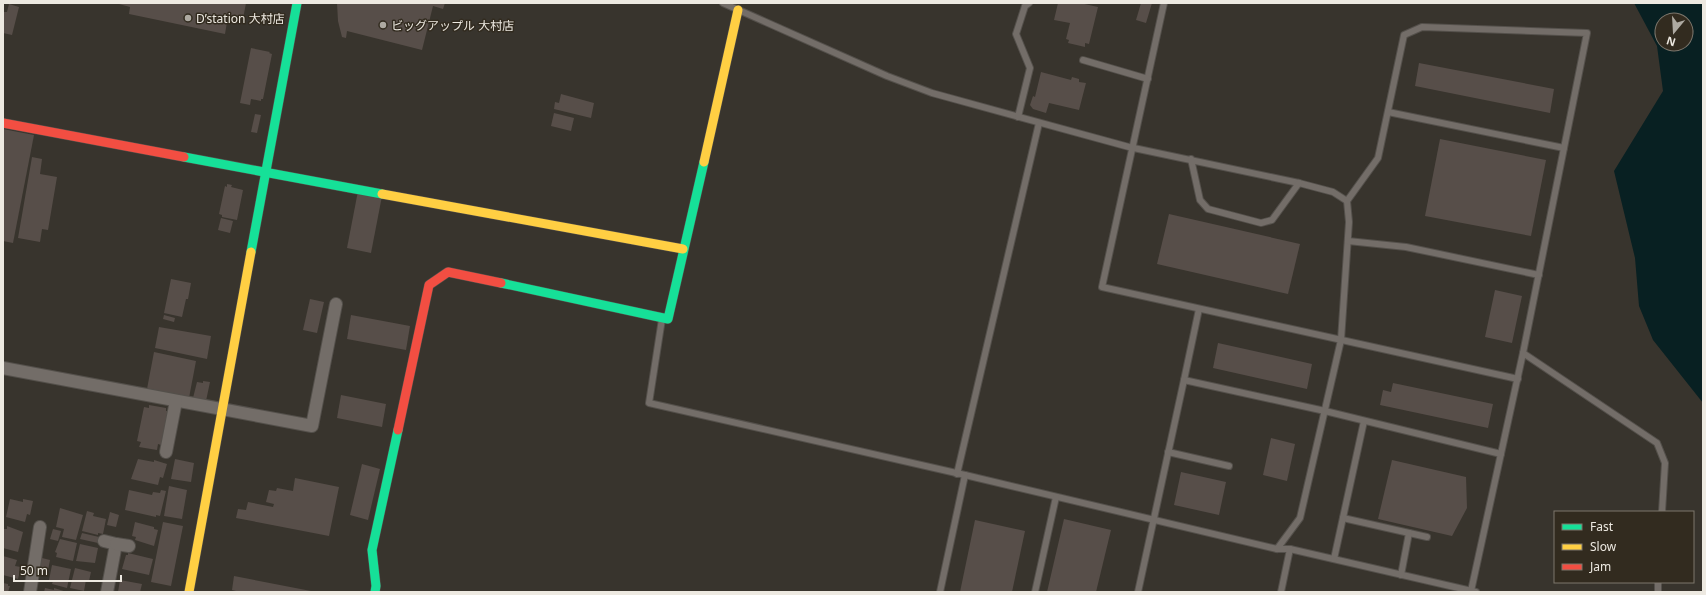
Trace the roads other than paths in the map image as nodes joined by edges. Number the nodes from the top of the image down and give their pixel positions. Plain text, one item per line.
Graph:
1 (297, 3) edge
2 (723, 3) edge
3 (1029, 3) edge
4 (1164, 3) edge
5 (738, 10) junction
6 (1083, 60) dead end
7 (1148, 80) junction
8 (1388, 112) junction
9 (1018, 117) junction
10 (3, 123) edge
11 (1039, 123) junction
12 (1133, 147) junction
13 (1564, 148) junction
14 (1191, 160) junction
15 (267, 173) junction
16 (1299, 182) junction
17 (1347, 200) junction
18 (1348, 241) junction
19 (683, 249) junction
20 (1539, 275) junction
21 (336, 304) dead end
22 (1200, 309) junction
23 (662, 318) junction
24 (1341, 340) junction
25 (1523, 353) junction
26 (3, 368) edge
27 (1518, 379) junction
28 (1184, 380) junction
29 (176, 401) junction
30 (223, 410) junction
31 (1325, 411) junction
32 (1364, 421) junction
33 (166, 452) dead end
34 (1168, 452) junction
35 (1501, 454) junction
36 (1229, 466) dead end
37 (957, 474) junction
38 (965, 475) junction
39 (1056, 497) junction
40 (1662, 511) edge
41 (1343, 518) junction
42 (1153, 520) junction
43 (40, 527) dead end
44 (1409, 533) junction
45 (1426, 537) dead end
46 (104, 541) dead end
47 (116, 544) junction
48 (130, 546) dead end
49 (1290, 548) junction
50 (1277, 549) junction
51 (1334, 559) junction
52 (1401, 574) junction
53 (1473, 591) edge
54 (30, 592) edge
55 (107, 592) edge
56 (189, 592) edge
57 (374, 592) edge
58 (940, 592) edge
59 (1035, 592) edge
60 (1138, 592) edge
61 (1281, 592) edge

1 - 15 street
2 - 5 lane
3 - 9 lane
4 - 7 lane
5 - 9 lane
5 - 19 street
6 - 7 lane
7 - 12 lane
8 - 13 lane
8 - 13 lane
8 - 17 lane
9 - 11 lane
10 - 15 street
11 - 12 lane
11 - 37 lane
12 - 14 lane
12 - 22 lane
13 - 20 lane
14 - 16 lane
14 - 16 lane
15 - 19 street
15 - 30 street
16 - 17 lane
17 - 18 lane
18 - 20 lane
18 - 24 lane
19 - 23 street
20 - 25 lane
21 - 30 street
22 - 24 lane
22 - 28 lane
23 - 37 lane
23 - 57 street
24 - 27 lane
24 - 31 lane
25 - 27 lane
25 - 40 lane
26 - 29 street
27 - 35 lane
28 - 31 lane
28 - 34 lane
29 - 30 street
29 - 33 street
30 - 56 street
31 - 32 lane
31 - 50 lane
32 - 35 lane
32 - 41 lane
34 - 36 lane
34 - 42 lane
35 - 53 lane
37 - 38 lane
38 - 39 lane
38 - 58 lane
39 - 42 lane
39 - 59 lane
41 - 44 lane
41 - 51 lane
42 - 50 lane
42 - 60 lane
43 - 54 street
44 - 45 lane
44 - 52 lane
46 - 47 street
47 - 48 street
47 - 55 street
49 - 50 lane
49 - 51 lane
49 - 61 lane
51 - 52 lane
52 - 53 lane

